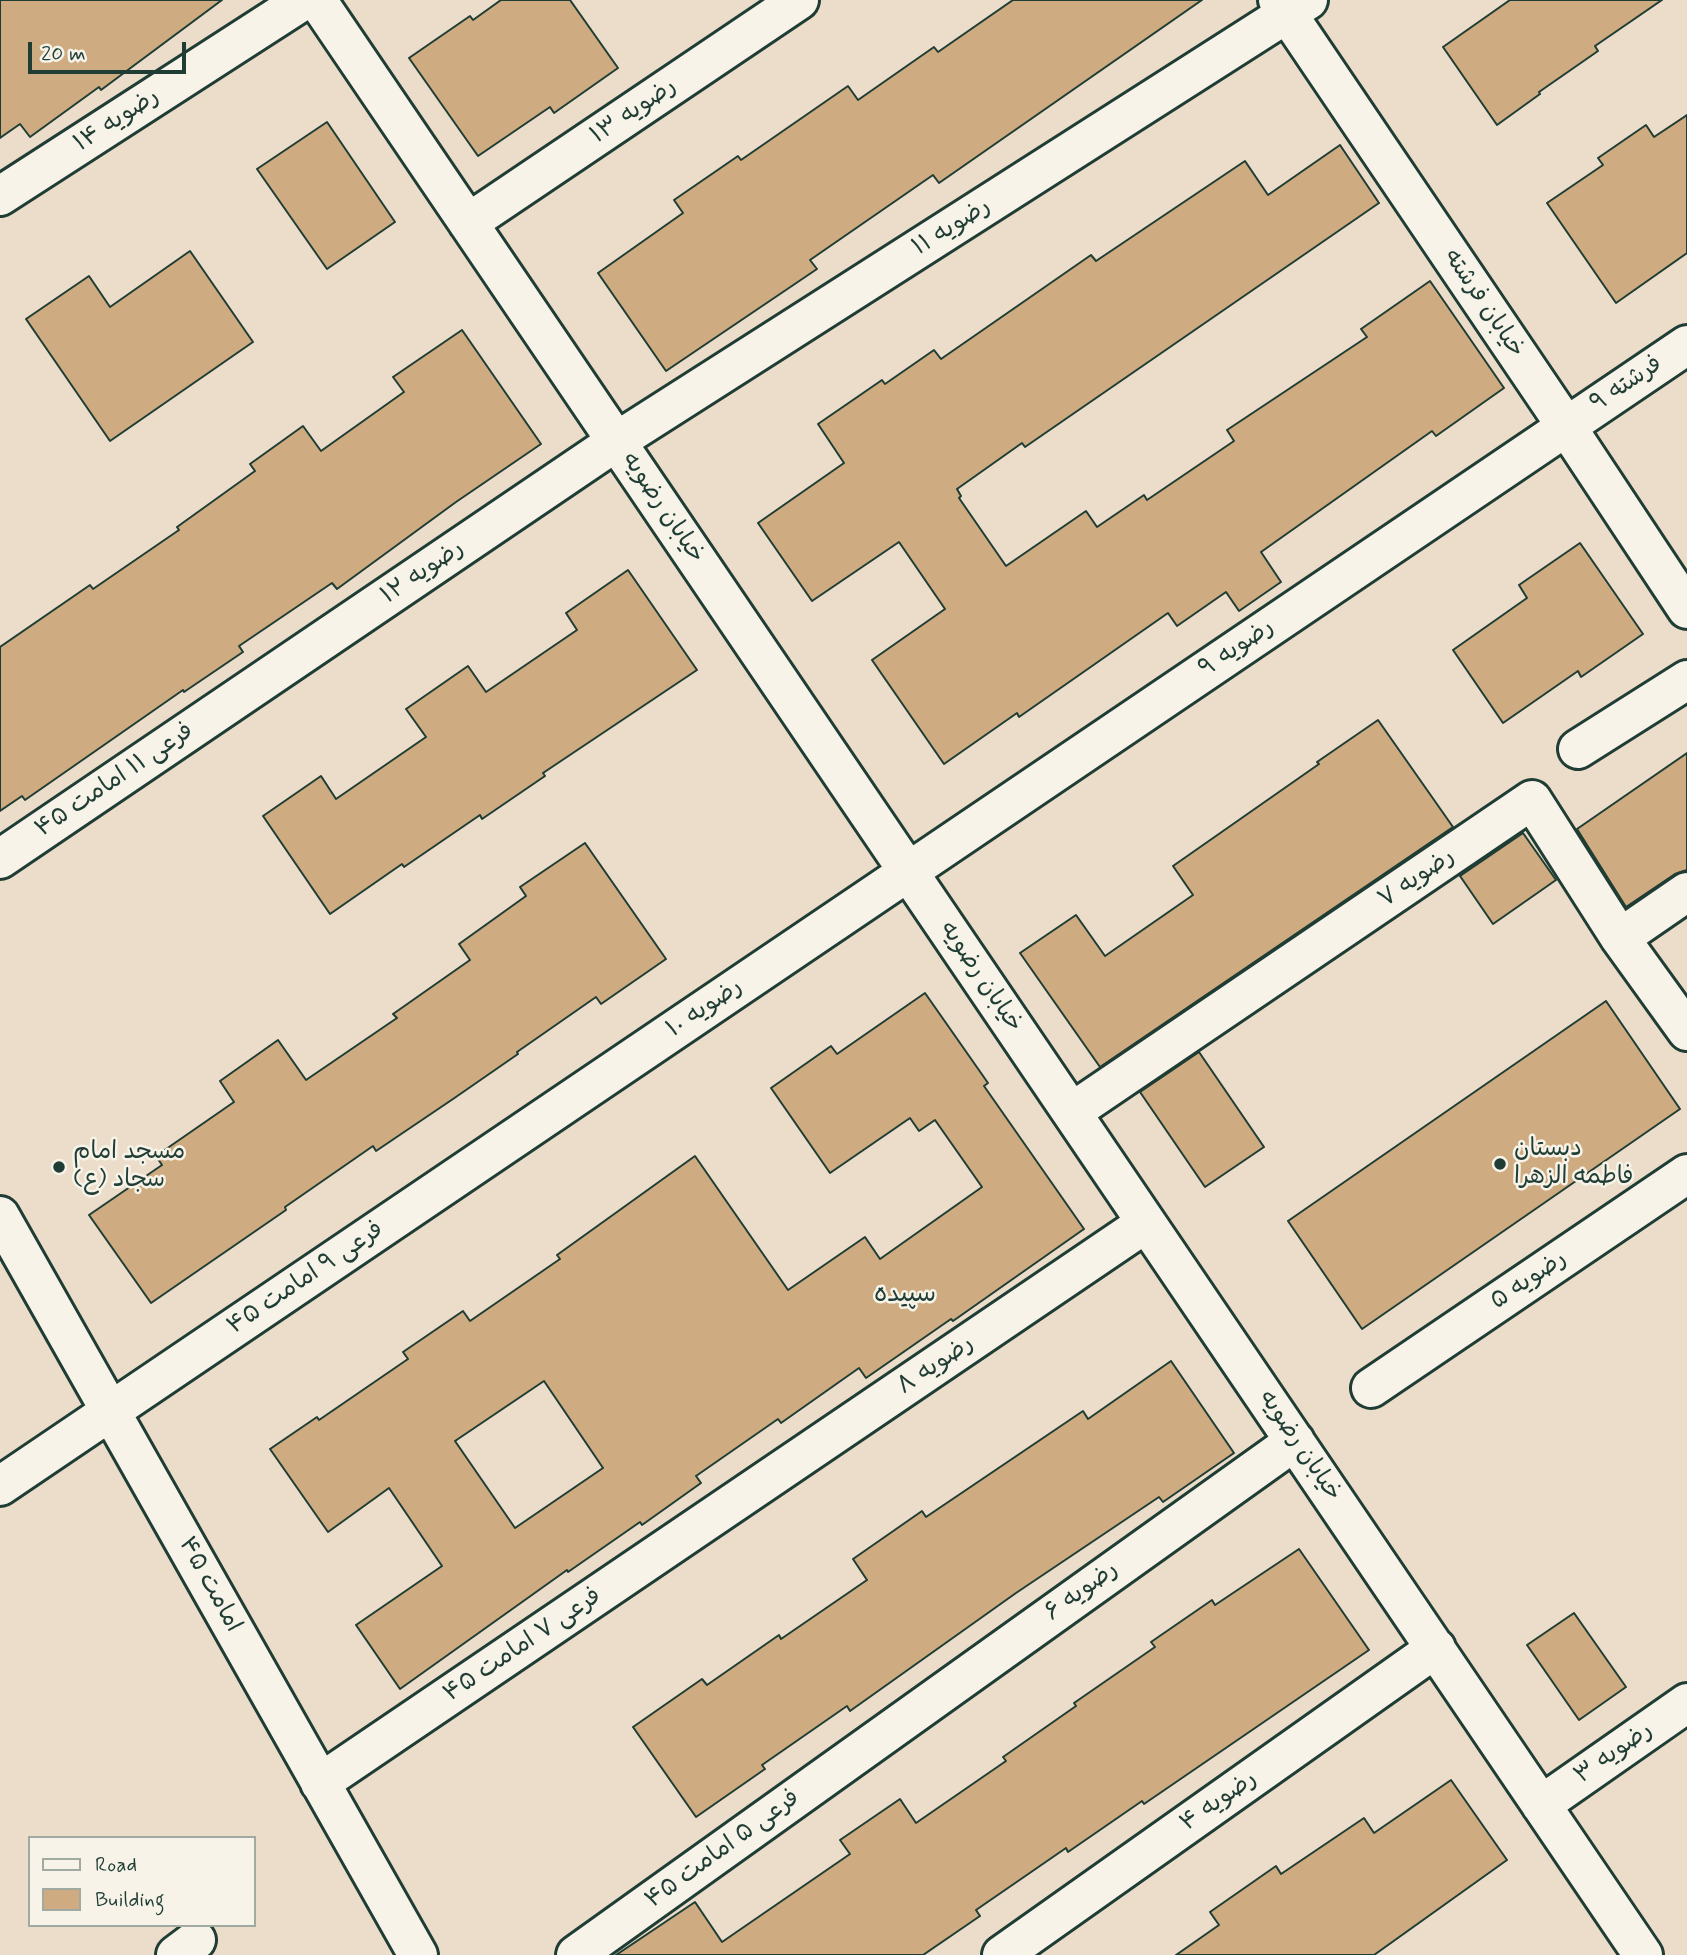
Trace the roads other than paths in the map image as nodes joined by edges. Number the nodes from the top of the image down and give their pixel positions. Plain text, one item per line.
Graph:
1 (304, 0) edge
2 (317, 0) edge
3 (799, 0) edge
4 (1291, 5) edge
5 (0, 196) edge
6 (468, 223) junction
7 (1687, 345) edge
8 (1566, 426) junction
9 (617, 442) junction
10 (1687, 609) edge
11 (1687, 680) edge
12 (229, 704) joint
13 (1578, 749) dead end
14 (0, 859) edge
15 (909, 872) junction
16 (1687, 892) edge
17 (1620, 938) junction
18 (1687, 1031) edge
19 (1072, 1112) junction
20 (502, 1147) joint
21 (1687, 1174) edge
22 (0, 1216) edge
23 (1146, 1223) junction
24 (1371, 1388) dead end
25 (110, 1411) junction
26 (1295, 1441) junction
27 (0, 1486) edge
28 (725, 1508) joint
29 (1436, 1648) junction
30 (1687, 1703) edge
31 (870, 1744) joint
32 (320, 1783) junction
33 (1541, 1805) junction
34 (418, 1955) edge
35 (576, 1955) edge
36 (1002, 1955) edge
37 (1643, 1955) edge

1 - 5 street, رضویه ۱۴
2 - 6 street, خیابان رضویه
3 - 6 street, رضویه ۱۳
4 - 8 street, خیابان فرشته
4 - 9 street, رضویه ۱۱
6 - 9 street, خیابان رضویه
7 - 8 street, فرشته ۹
8 - 10 street, خیابان فرشته
8 - 15 street, رضویه ۹
9 - 12 street, رضویه ۱۲
9 - 15 street, خیابان رضویه
11 - 13 street
12 - 14 street, فرعی ۱۱ امامت ۴۵
15 - 19 street, خیابان رضویه
15 - 20 street, رضویه ۱۰
16 - 17 street
17 - 18 street, رضویه ۷
17 - 19 street, رضویه ۷
19 - 23 street, خیابان رضویه
20 - 25 street, فرعی ۹ امامت ۴۵
21 - 24 street, رضویه ۵
22 - 25 street, امامت ۴۵
23 - 26 street, خیابان رضویه
23 - 28 street, رضویه ۸
25 - 27 street, فرعی ۹ امامت ۴۵
25 - 32 street, امامت ۴۵
26 - 29 street, خیابان رضویه
26 - 31 street, رضویه ۶
28 - 32 street, فرعی ۷ امامت ۴۵
29 - 33 street, خیابان رضویه
29 - 36 street, رضویه ۴
30 - 33 street, رضویه ۳
31 - 35 street, فرعی ۵ امامت ۴۵
32 - 34 street, امامت ۴۵
33 - 37 street, خیابان رضویه

